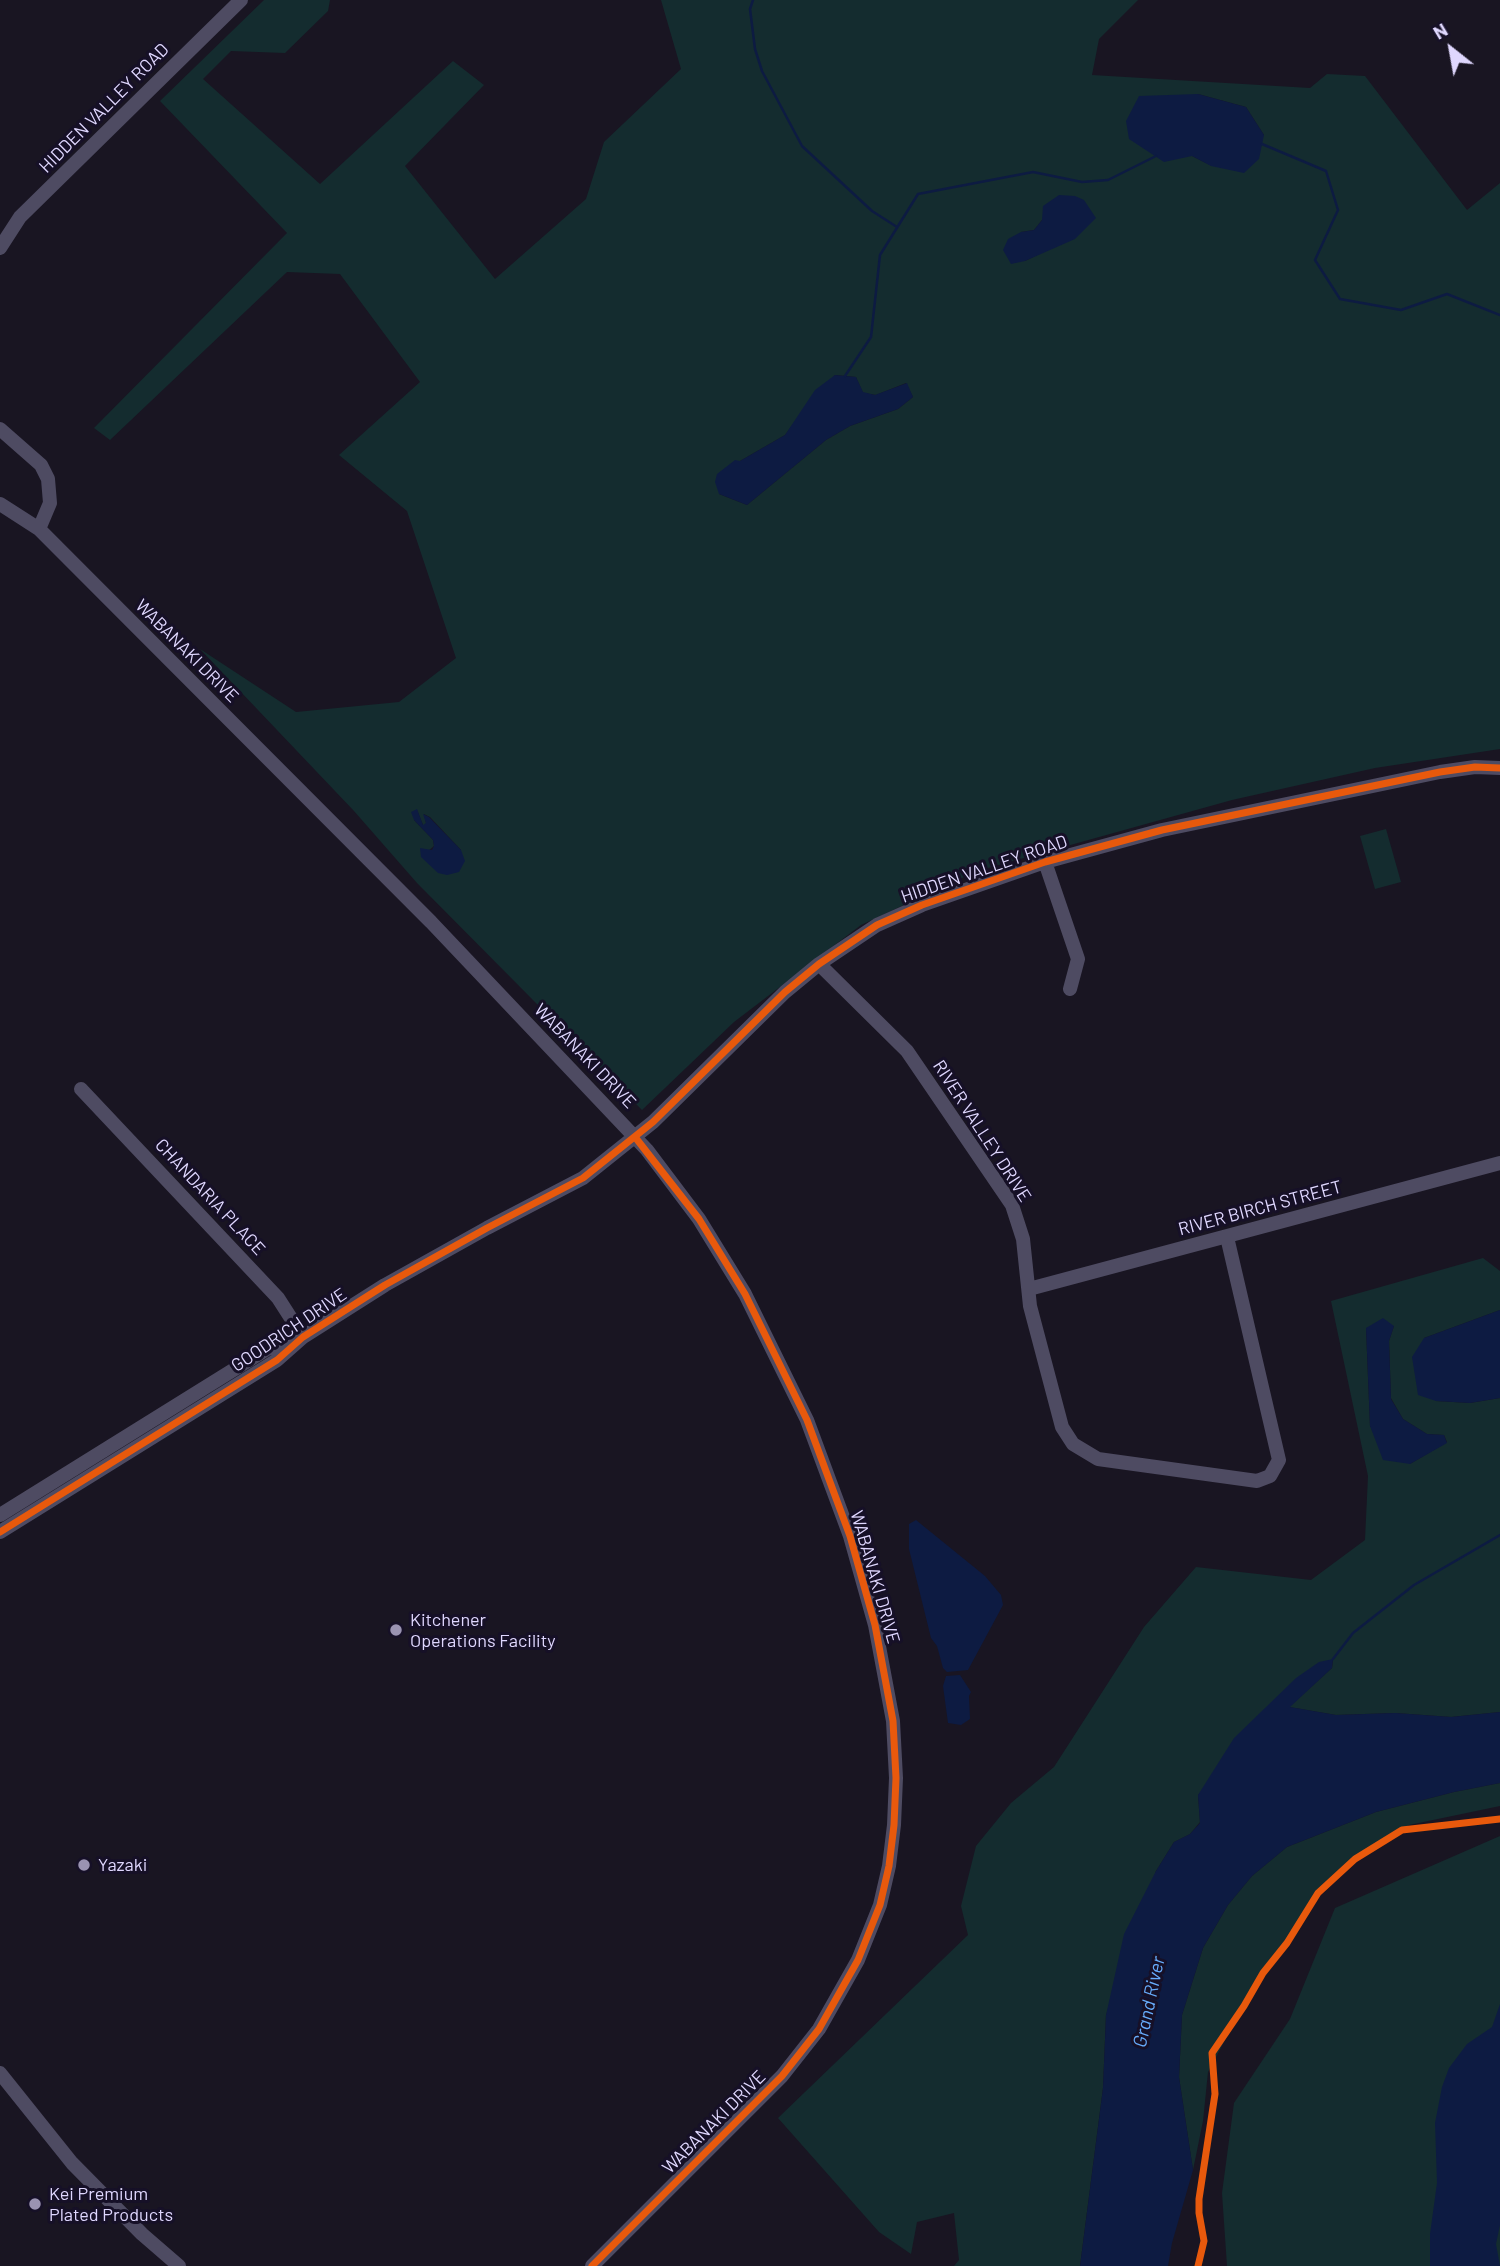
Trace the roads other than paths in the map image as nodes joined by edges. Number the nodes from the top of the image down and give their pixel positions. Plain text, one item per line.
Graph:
1 (241, 0) edge
2 (0, 248) edge
3 (0, 429) edge
4 (0, 504) edge
5 (39, 529) junction
6 (1500, 768) edge
7 (1045, 862) junction
8 (819, 964) junction
9 (1070, 989) dead end
10 (81, 1089) dead end
11 (635, 1137) junction
12 (1500, 1163) edge
13 (1227, 1237) junction
14 (1029, 1289) junction
15 (303, 1337) junction
16 (0, 1515) edge
17 (0, 1532) edge
18 (0, 2073) edge
19 (179, 2266) edge
20 (592, 2266) edge

1 - 2 street, HIDDEN VALLEY ROAD
3 - 5 street
4 - 5 street, WABANAKI DRIVE
5 - 11 street, WABANAKI DRIVE
6 - 7 street, HIDDEN VALLEY ROAD
7 - 8 street, HIDDEN VALLEY ROAD
7 - 9 street
8 - 11 street, HIDDEN VALLEY ROAD
8 - 14 street, RIVER VALLEY DRIVE
10 - 15 street, CHANDARIA PLACE
11 - 15 street, GOODRICH DRIVE
11 - 20 street, WABANAKI DRIVE
12 - 13 street, RIVER BIRCH STREET
13 - 14 street, RIVER BIRCH STREET
13 - 14 street, RIVER VALLEY DRIVE
15 - 16 street, GOODRICH DRIVE
15 - 17 street, GOODRICH DRIVE
18 - 19 street

